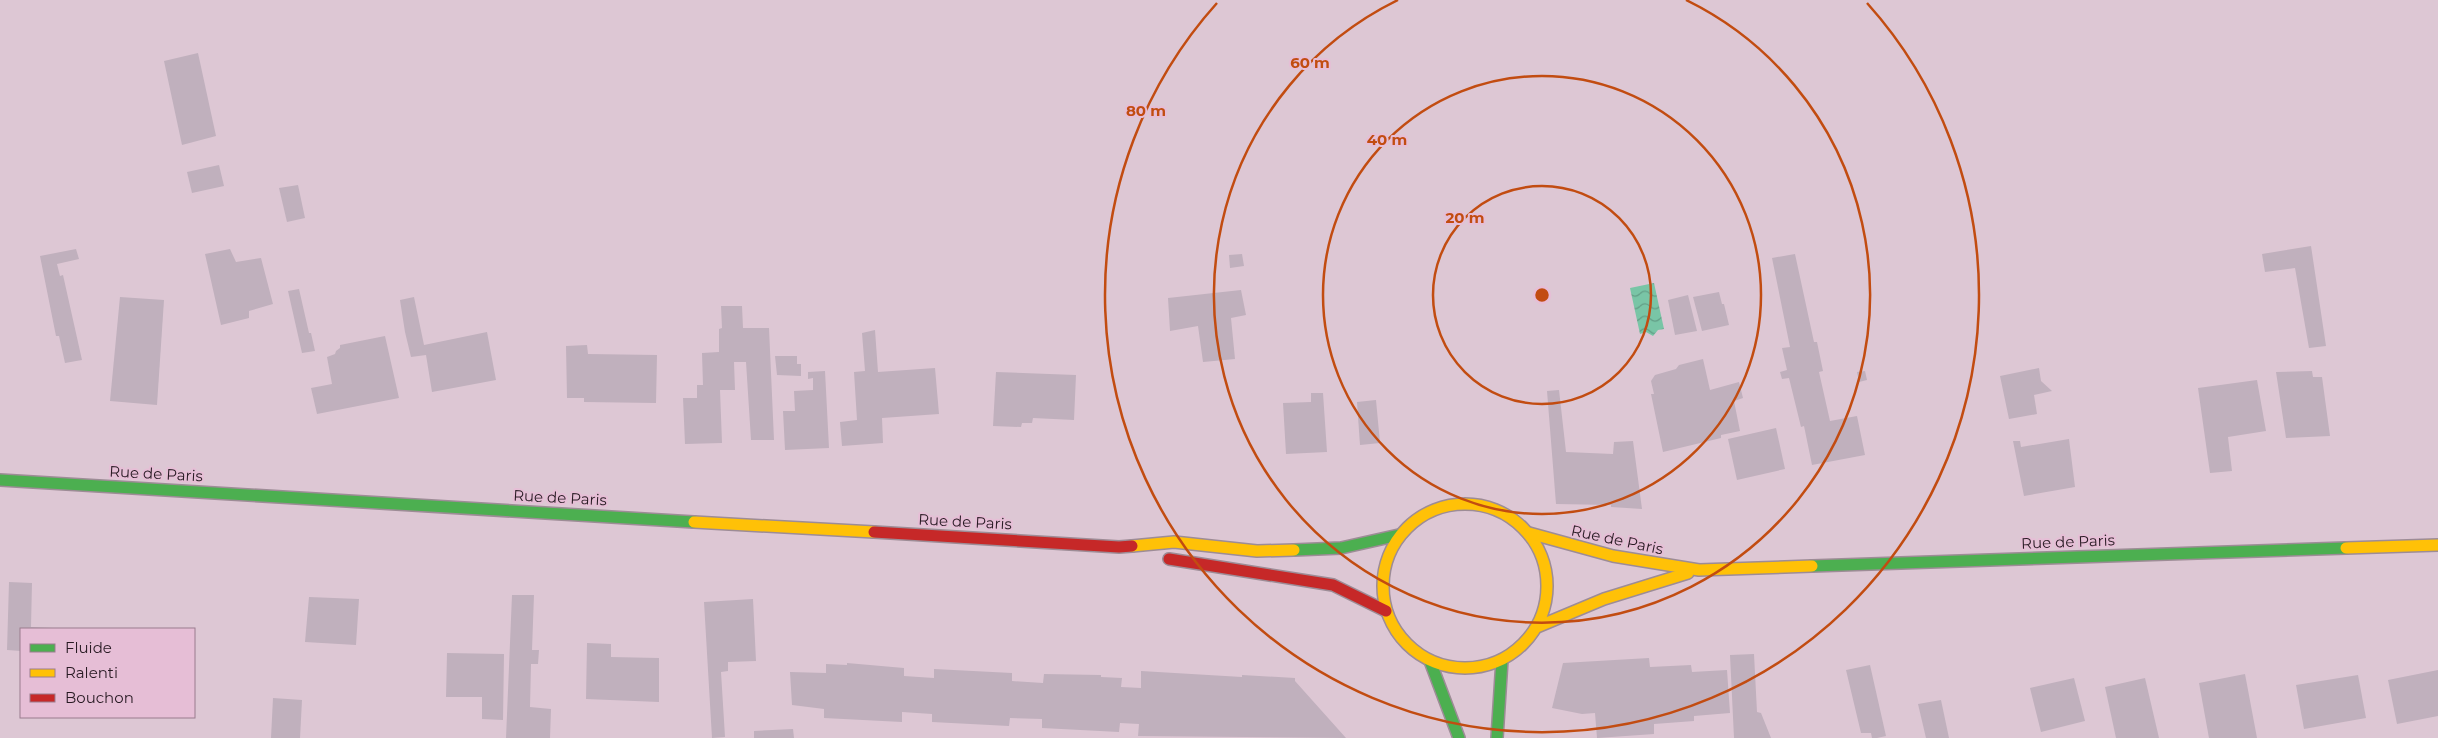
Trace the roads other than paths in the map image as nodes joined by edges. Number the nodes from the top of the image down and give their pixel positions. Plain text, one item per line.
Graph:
1 (0, 480) edge
2 (1529, 533) junction
3 (1399, 535) junction
4 (2438, 545) edge
5 (1119, 547) junction
6 (1700, 570) junction
7 (1386, 611) junction
8 (1537, 627) junction
9 (1502, 660) junction
10 (1430, 661) junction
11 (1459, 738) edge
12 (1497, 738) edge

1 - 5 main road, Rue de Paris
2 - 3 main road
2 - 6 main road, Rue de Paris
2 - 8 main road
3 - 5 main road, Rue de Paris
3 - 7 main road
4 - 6 main road, Rue de Paris
5 - 7 main road, Rue de Paris
6 - 8 main road, Rue de Paris
7 - 10 main road
8 - 9 main road
9 - 10 main road
9 - 12 main road
10 - 11 main road

